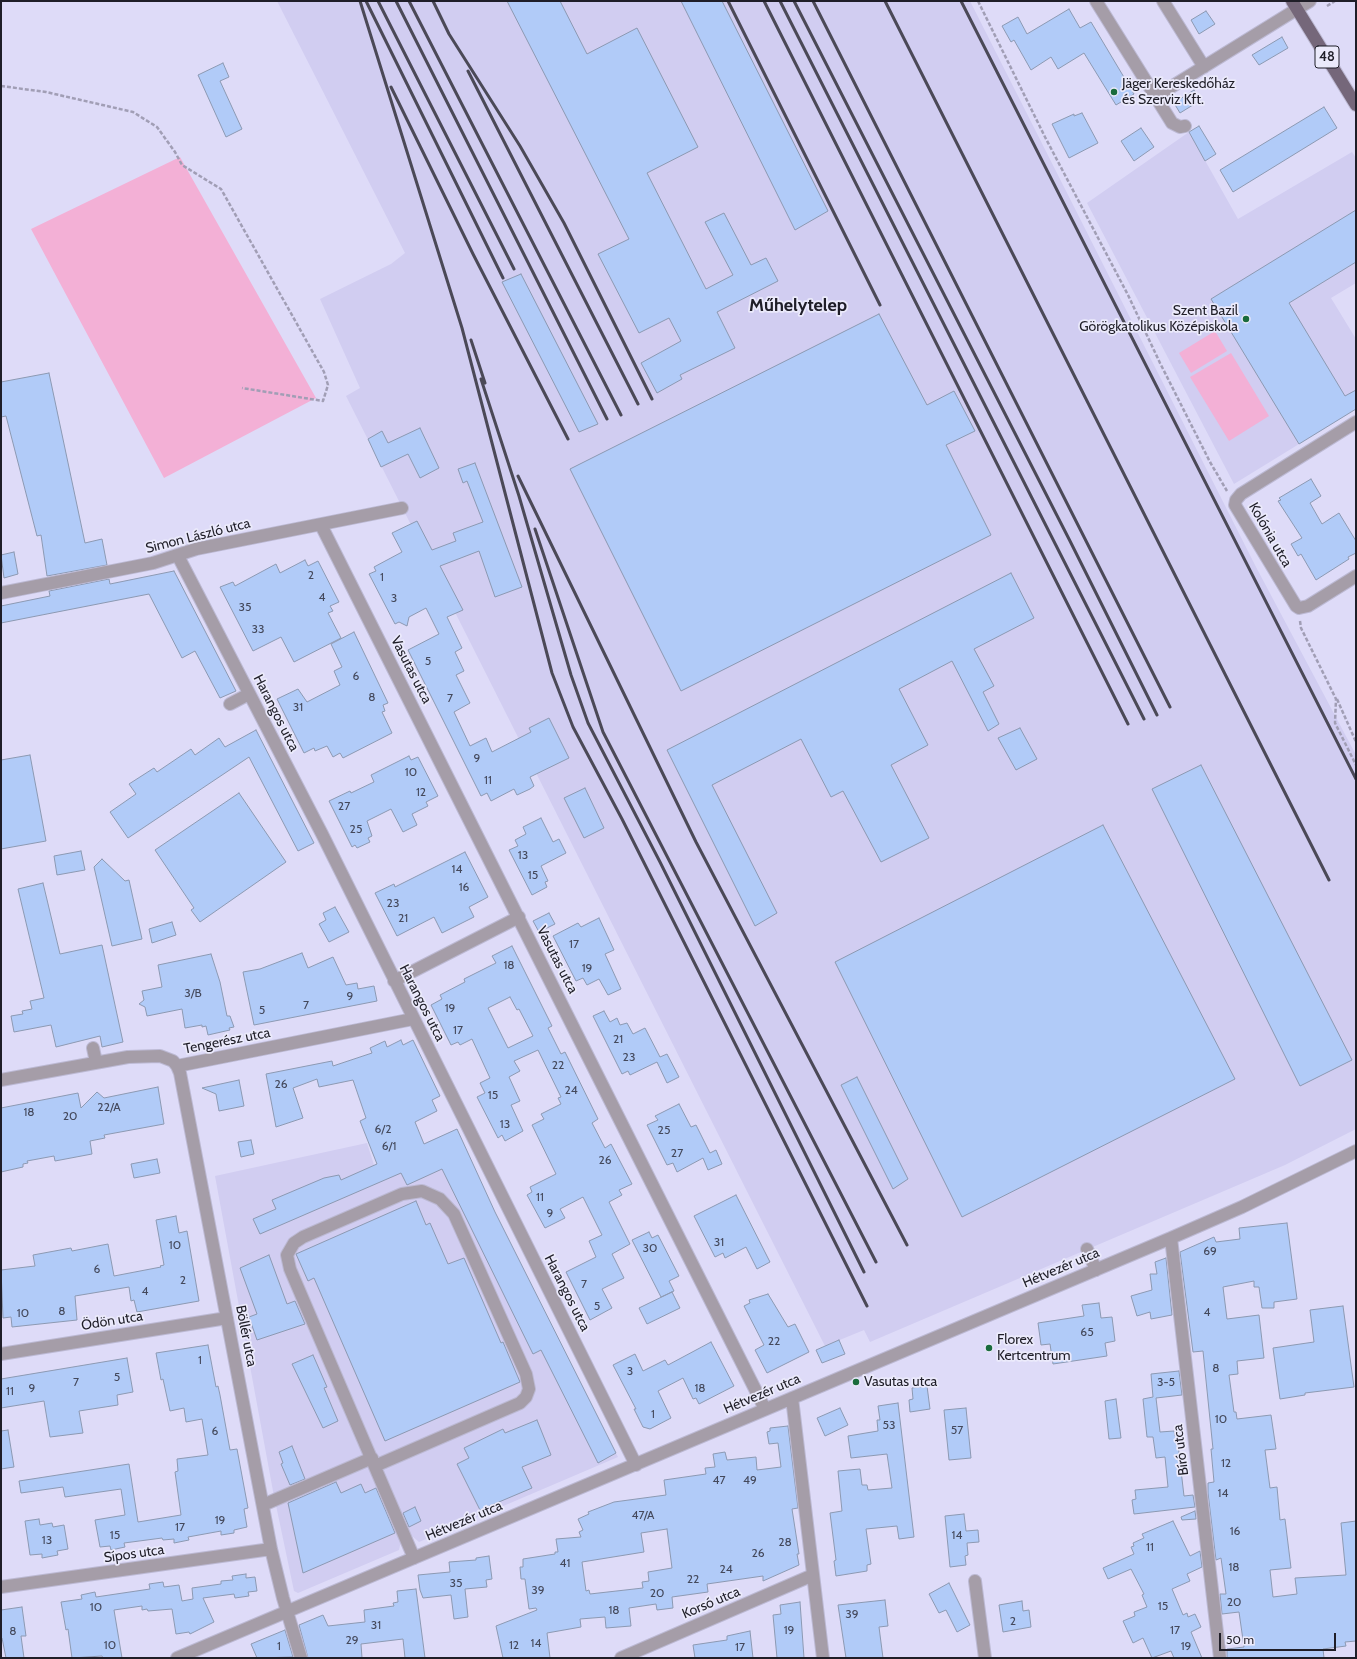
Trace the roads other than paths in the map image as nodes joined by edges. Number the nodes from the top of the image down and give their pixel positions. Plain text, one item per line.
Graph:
1 (1096, 1) edge
2 (1163, 1) edge
3 (1310, 1) edge
4 (1295, 5) edge
5 (1204, 67) junction
6 (1155, 97) junction
7 (1356, 105) edge
8 (1185, 126) dead end
9 (1356, 422) edge
10 (402, 508) dead end
11 (321, 525) junction
12 (178, 556) junction
13 (1356, 576) edge
14 (1, 594) edge
15 (249, 694) junction
16 (230, 704) dead end
17 (519, 917) junction
18 (394, 981) junction
19 (413, 1019) junction
20 (93, 1048) dead end
21 (96, 1062) junction
22 (177, 1066) junction
23 (1, 1080) edge
24 (1356, 1151) edge
25 (1171, 1238) junction
26 (1087, 1249) dead end
27 (1096, 1270) junction
28 (227, 1318) junction
29 (1, 1354) edge
30 (792, 1398) junction
31 (765, 1409) junction
32 (373, 1462) junction
33 (636, 1465) junction
34 (263, 1505) junction
35 (271, 1549) junction
36 (414, 1558) junction
37 (813, 1575) junction
38 (975, 1581) dead end
39 (1, 1587) edge
40 (287, 1612) junction
41 (178, 1658) edge
42 (301, 1658) edge
43 (621, 1658) edge
44 (823, 1658) edge
45 (985, 1658) edge
46 (1220, 1658) edge

1 - 6 street
2 - 5 street
3 - 4 street
4 - 5 street
4 - 7 main road, 48
5 - 6 street
6 - 8 street
9 - 13 street, Kolónia utca
10 - 11 street, Simon László utca
11 - 12 street, Simon László utca
11 - 17 street, Vasutas utca
12 - 14 street, Simon László utca
12 - 15 street, Harangos utca
15 - 16 street
15 - 18 street, Harangos utca
17 - 18 street
17 - 31 street, Vasutas utca
18 - 19 street, Harangos utca
19 - 22 street, Tengerész utca
19 - 33 street, Harangos utca
20 - 21 street
21 - 22 street, Tengerész utca
21 - 23 street, Tengerész utca
22 - 28 street, Böllér utca
24 - 25 street, Hétvezér utca
25 - 27 street, Hétvezér utca
25 - 46 street, Bíró utca
26 - 27 street
27 - 30 street, Hétvezér utca
28 - 29 street, Ödön utca
28 - 34 street, Böllér utca
30 - 31 street, Hétvezér utca
30 - 37 street
31 - 33 street, Hétvezér utca
32 - 32 street
32 - 34 street
32 - 36 street
33 - 36 street, Hétvezér utca
34 - 35 street, Böllér utca
35 - 39 street, Sípos utca
35 - 40 street, Böllér utca
36 - 40 street, Hétvezér utca
37 - 43 street, Korsó utca
37 - 44 street
38 - 45 street
40 - 41 street, Hétvezér utca
40 - 42 street, Böllér utca

